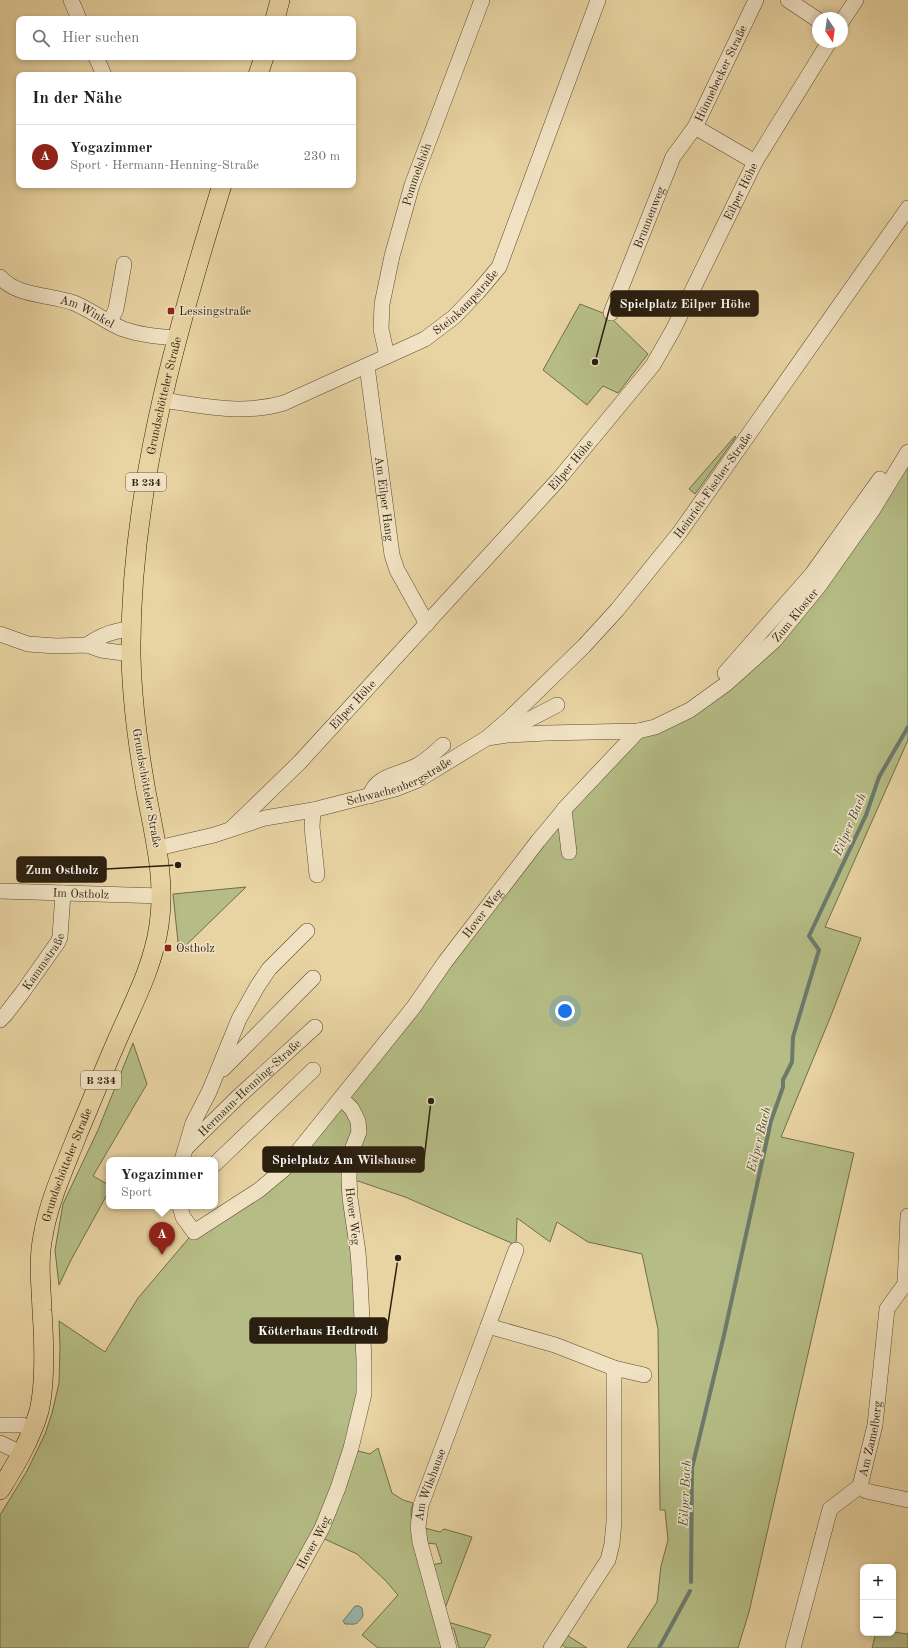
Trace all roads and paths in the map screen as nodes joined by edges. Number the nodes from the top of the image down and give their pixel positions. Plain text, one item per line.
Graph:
1 (71, 0) edge
2 (280, 0) edge
3 (482, 0) edge
4 (598, 0) edge
5 (756, 0) edge
6 (788, 0) edge
7 (856, 0) edge
8 (848, 12) edge
9 (78, 16) edge
10 (276, 16) edge
11 (812, 16) edge
12 (825, 48) edge
13 (97, 60) edge
14 (263, 60) edge
15 (103, 72) edge
16 (259, 72) edge
17 (695, 126) junction
18 (755, 162) junction
19 (221, 188) edge
20 (908, 208) edge
21 (124, 264) dead end
22 (2, 282) edge
23 (611, 313) dead end
24 (110, 322) junction
25 (177, 338) junction
26 (387, 356) junction
27 (367, 366) junction
28 (162, 400) junction
29 (908, 452) edge
30 (880, 478) dead end
31 (427, 624) junction
32 (132, 629) junction
33 (0, 634) edge
34 (87, 645) junction
35 (131, 654) junction
36 (726, 684) junction
37 (557, 705) dead end
38 (638, 731) junction
39 (492, 738) junction
40 (442, 745) dead end
41 (370, 796) junction
42 (564, 809) junction
43 (313, 810) junction
44 (231, 829) junction
45 (158, 848) junction
46 (569, 852) dead end
47 (317, 875) dead end
48 (0, 891) edge
49 (63, 893) junction
50 (162, 896) junction
51 (307, 931) dead end
52 (313, 978) dead end
53 (0, 1020) edge
54 (316, 1028) dead end
55 (313, 1070) dead end
56 (216, 1075) junction
57 (340, 1098) junction
58 (183, 1155) edge
59 (218, 1161) edge
60 (181, 1209) edge
61 (908, 1216) edge
62 (516, 1250) dead end
63 (488, 1326) junction
64 (614, 1368) junction
65 (644, 1374) dead end
66 (0, 1425) edge
67 (32, 1430) junction
68 (0, 1443) edge
69 (21, 1452) junction
70 (0, 1490) edge
71 (866, 1491) dead end
72 (908, 1500) edge
73 (256, 1648) edge
74 (449, 1648) edge
75 (551, 1648) edge
76 (793, 1648) edge

1 - 9 street
2 - 10 main road
3 - 26 street, Pommelshöh
4 - 26 street, Steinkampstraße
5 - 17 street, Hünnebecker Straße
6 - 11 street
7 - 8 street
12 - 18 street, Eilper Höhe
13 - 15 street
14 - 16 main road
17 - 18 street, Hünnebecker Straße
17 - 23 street, Brunnenweg
18 - 31 street, Eilper Höhe
19 - 25 main road, Grundschötteler Straße / B 234
20 - 39 street, Heinrich-Fischer-Straße
21 - 24 street
22 - 24 street, Am Winkel
24 - 25 street, Am Winkel
25 - 28 main road, Grundschötteler Straße / B 234
26 - 27 street, Steinkampstraße
27 - 28 street, Steinkampstraße
27 - 31 street, Am Eilper Hang
28 - 32 main road, Grundschötteler Straße / B 234
29 - 36 street, Zum Kloster
30 - 36 street
31 - 44 street, Eilper Höhe
32 - 34 street
32 - 35 main road, Grundschötteler Straße / B 234
33 - 34 street
34 - 35 street
35 - 45 main road, Grundschötteler Straße / B 234
36 - 38 street, Zum Kloster
37 - 39 street
38 - 39 street, Schwachenbergstraße
38 - 42 street, Hover Weg
39 - 41 street, Schwachenbergstraße
40 - 41 street
41 - 43 street, Schwachenbergstraße
42 - 46 street
42 - 57 street, Hover Weg
43 - 44 street, Schwachenbergstraße
43 - 47 street
44 - 45 street, Schwachenbergstraße
45 - 50 main road, Grundschötteler Straße / B 234
48 - 49 street, Im Ostholz
49 - 50 street, Im Ostholz
49 - 53 street, Kammstraße
50 - 67 main road, Grundschötteler Straße / B 234
51 - 56 street, Hermann-Henning-Straße
52 - 56 street, Hermann-Henning-Straße
54 - 58 street, Hermann-Henning-Straße
55 - 59 street
56 - 58 street, Hermann-Henning-Straße
57 - 60 street
57 - 73 street, Hover Weg
61 - 76 street, Am Zamelberg
62 - 63 street, Am Wilshause
63 - 64 street
63 - 74 street, Am Wilshause
64 - 65 street
64 - 75 street
66 - 67 street
67 - 69 main road, Grundschötteler Straße / B 234
68 - 69 street
69 - 70 main road, Grundschötteler Straße / B 234
71 - 72 street

